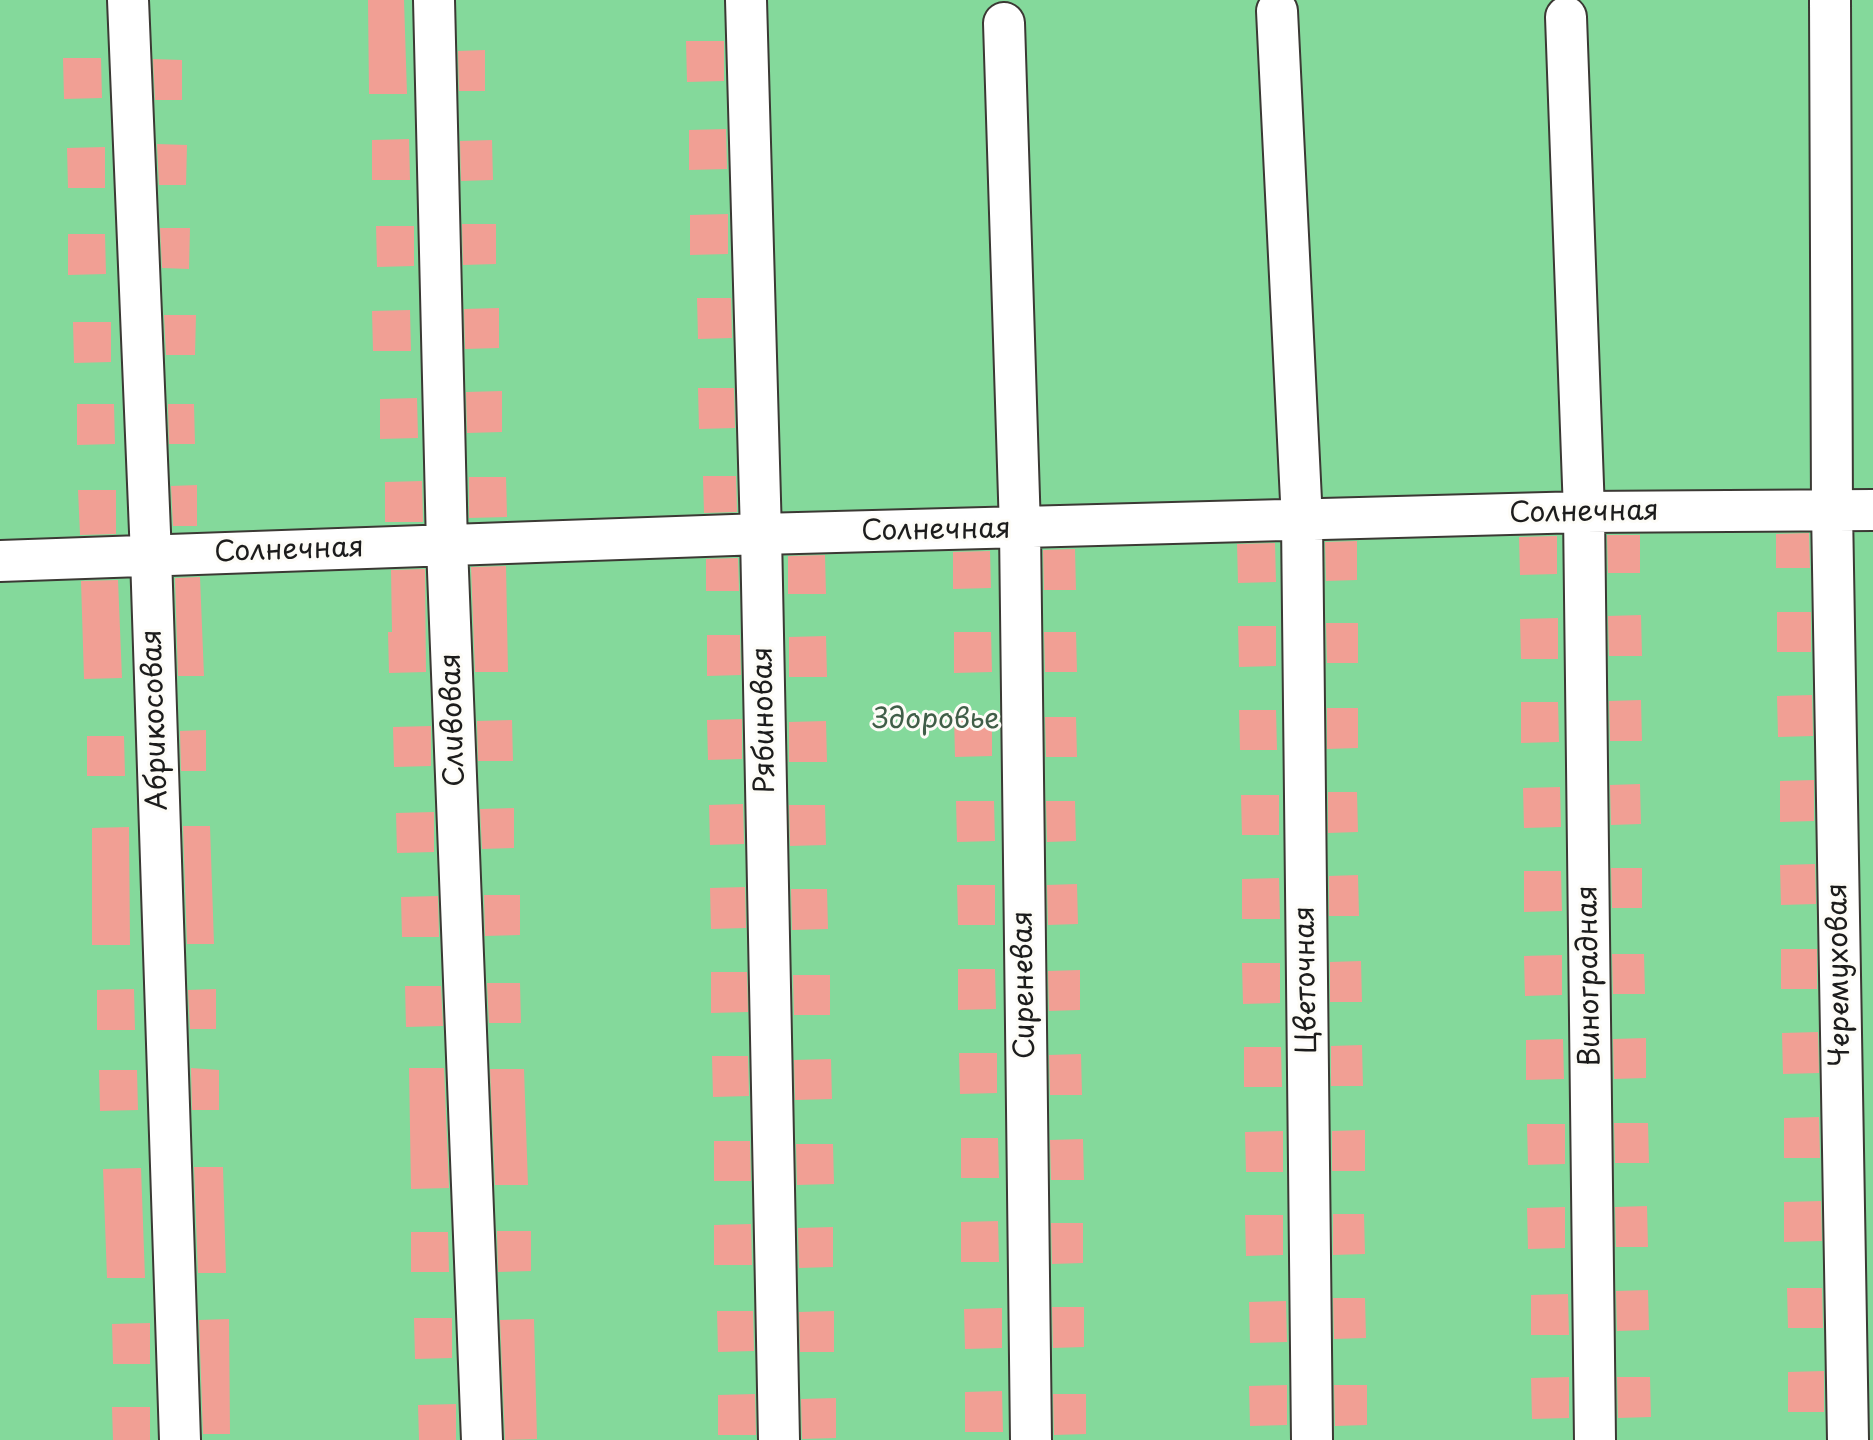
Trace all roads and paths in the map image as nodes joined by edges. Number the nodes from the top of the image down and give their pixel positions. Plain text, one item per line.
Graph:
1 (128, 0) edge
2 (434, 0) edge
3 (746, 0) edge
4 (1830, 0) edge
5 (1277, 11) dead end
6 (1566, 17) dead end
7 (1004, 23) dead end
8 (1832, 510) junction
9 (1873, 510) edge
10 (1584, 512) junction
11 (1302, 521) junction
12 (1020, 529) junction
13 (761, 534) junction
14 (447, 546) junction
15 (151, 556) junction
16 (0, 561) edge
17 (180, 1440) edge
18 (482, 1440) edge
19 (779, 1440) edge
20 (1031, 1440) edge
21 (1312, 1440) edge
22 (1595, 1440) edge
23 (1848, 1440) edge

1 - 15 street, Абрикосовая
2 - 14 street, Сливовая
3 - 13 street, Рябиновая
4 - 8 street, Черемуховая
5 - 11 street, Цветочная
6 - 10 street, Виноградная
7 - 12 street, Сиреневая
8 - 9 street, Солнечная
8 - 10 street, Солнечная
8 - 23 street, Черемуховая
10 - 11 street, Солнечная
10 - 22 street, Виноградная
11 - 12 street, Солнечная
11 - 21 street, Цветочная
12 - 13 street, Солнечная
12 - 20 street, Сиреневая
13 - 14 street, Солнечная
13 - 19 street, Рябиновая
14 - 15 street, Солнечная
14 - 18 street, Сливовая
15 - 16 street, Солнечная
15 - 17 street, Абрикосовая

